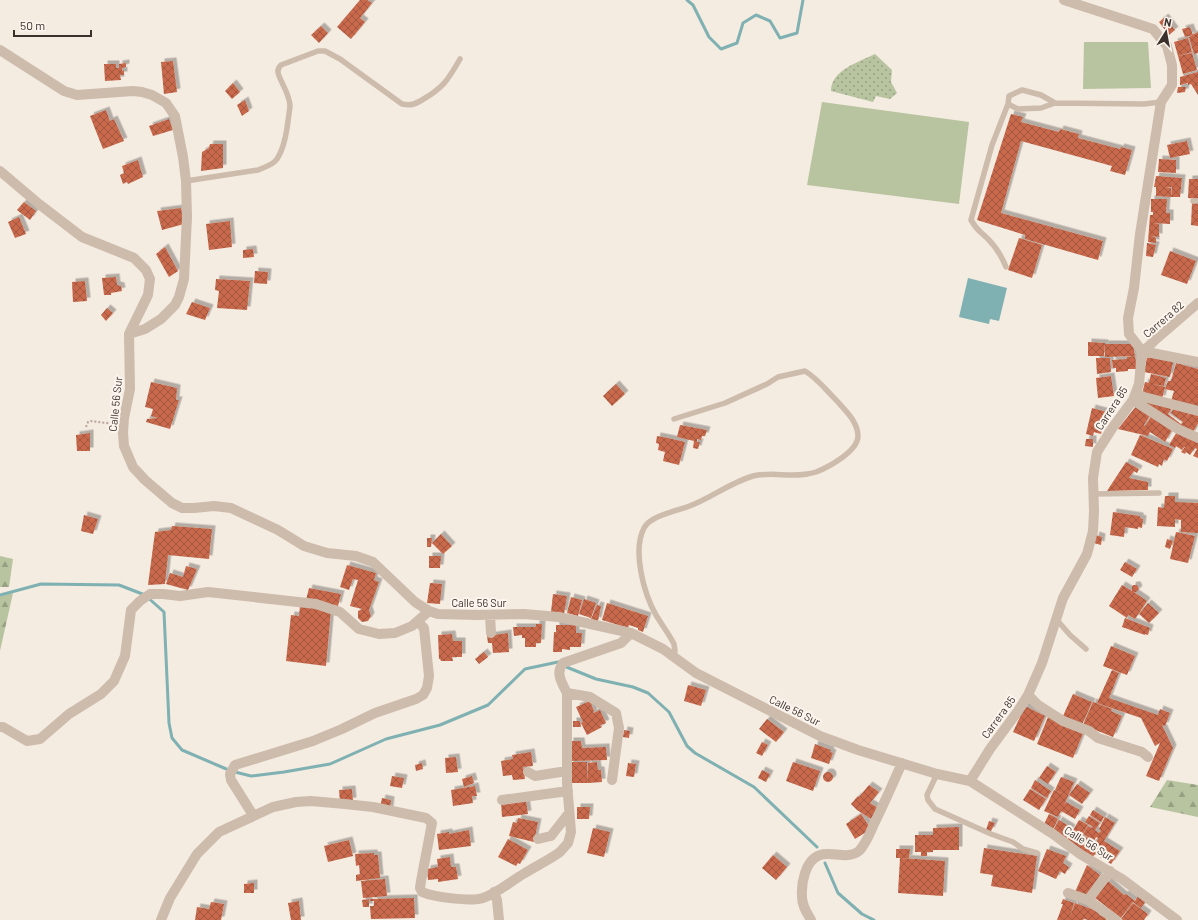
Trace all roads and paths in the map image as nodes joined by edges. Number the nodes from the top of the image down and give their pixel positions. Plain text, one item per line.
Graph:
1 (1064, 0) edge
2 (0, 50) edge
3 (460, 60) dead end
4 (1161, 102) junction
5 (1055, 103) junction
6 (1008, 104) junction
7 (0, 171) edge
8 (186, 181) junction
9 (1006, 267) dead end
10 (1198, 303) edge
11 (129, 334) junction
12 (1142, 351) junction
13 (1198, 362) edge
14 (1134, 396) junction
15 (1198, 411) edge
16 (674, 420) dead end
17 (123, 425) junction
18 (86, 427) dead end
19 (1198, 438) edge
20 (1159, 493) dead end
21 (1093, 494) junction
22 (429, 611) junction
23 (490, 615) junction
24 (1056, 618) junction
25 (418, 622) junction
26 (491, 633) dead end
27 (631, 633) junction
28 (1086, 649) dead end
29 (672, 656) junction
30 (567, 693) junction
31 (1028, 695) junction
32 (0, 727) edge
33 (1148, 757) dead end
34 (902, 763) junction
35 (567, 771) junction
36 (528, 772) dead end
37 (937, 774) junction
38 (612, 780) dead end
39 (970, 781) junction
40 (568, 791) junction
41 (502, 800) dead end
42 (569, 812) junction
43 (253, 815) junction
44 (538, 839) dead end
45 (1037, 853) dead end
46 (1110, 871) junction
47 (494, 892) junction
48 (1068, 893) dead end
49 (1088, 900) junction
50 (161, 920) edge
51 (499, 920) edge
52 (811, 920) edge
53 (1116, 920) edge
54 (1177, 920) edge

1 - 4 street
2 - 8 street
3 - 8 lane
4 - 5 lane
4 - 12 street
5 - 6 lane
5 - 6 lane
6 - 9 lane
7 - 11 street, Calle 56 Sur
8 - 11 street
10 - 12 street, Carrera 82
11 - 17 street, Calle 56 Sur
12 - 13 street
12 - 14 street, Carrera 85
14 - 15 street
14 - 19 street
14 - 21 street, Carrera 85
16 - 29 lane
17 - 18 path
17 - 22 street, Calle 56 Sur
20 - 21 lane
21 - 24 street, Carrera 85
22 - 23 street, Calle 56 Sur
22 - 25 street
23 - 26 street
23 - 27 street, Calle 56 Sur
24 - 28 lane
24 - 31 street, Carrera 85
25 - 32 street
25 - 43 street
27 - 29 street, Calle 56 Sur
27 - 30 street
29 - 34 street, Calle 56 Sur
30 - 35 street
30 - 38 street
31 - 33 street
31 - 39 street, Carrera 85
34 - 37 street, Calle 56 Sur
34 - 52 street
35 - 36 street
35 - 40 street
37 - 39 street, Calle 56 Sur
37 - 45 lane
39 - 46 street, Calle 56 Sur
40 - 41 street
40 - 42 street
42 - 44 street
42 - 47 street
43 - 47 street
43 - 50 street
46 - 49 street
46 - 54 street, Calle 56 Sur
47 - 51 street
48 - 49 street
49 - 53 street

